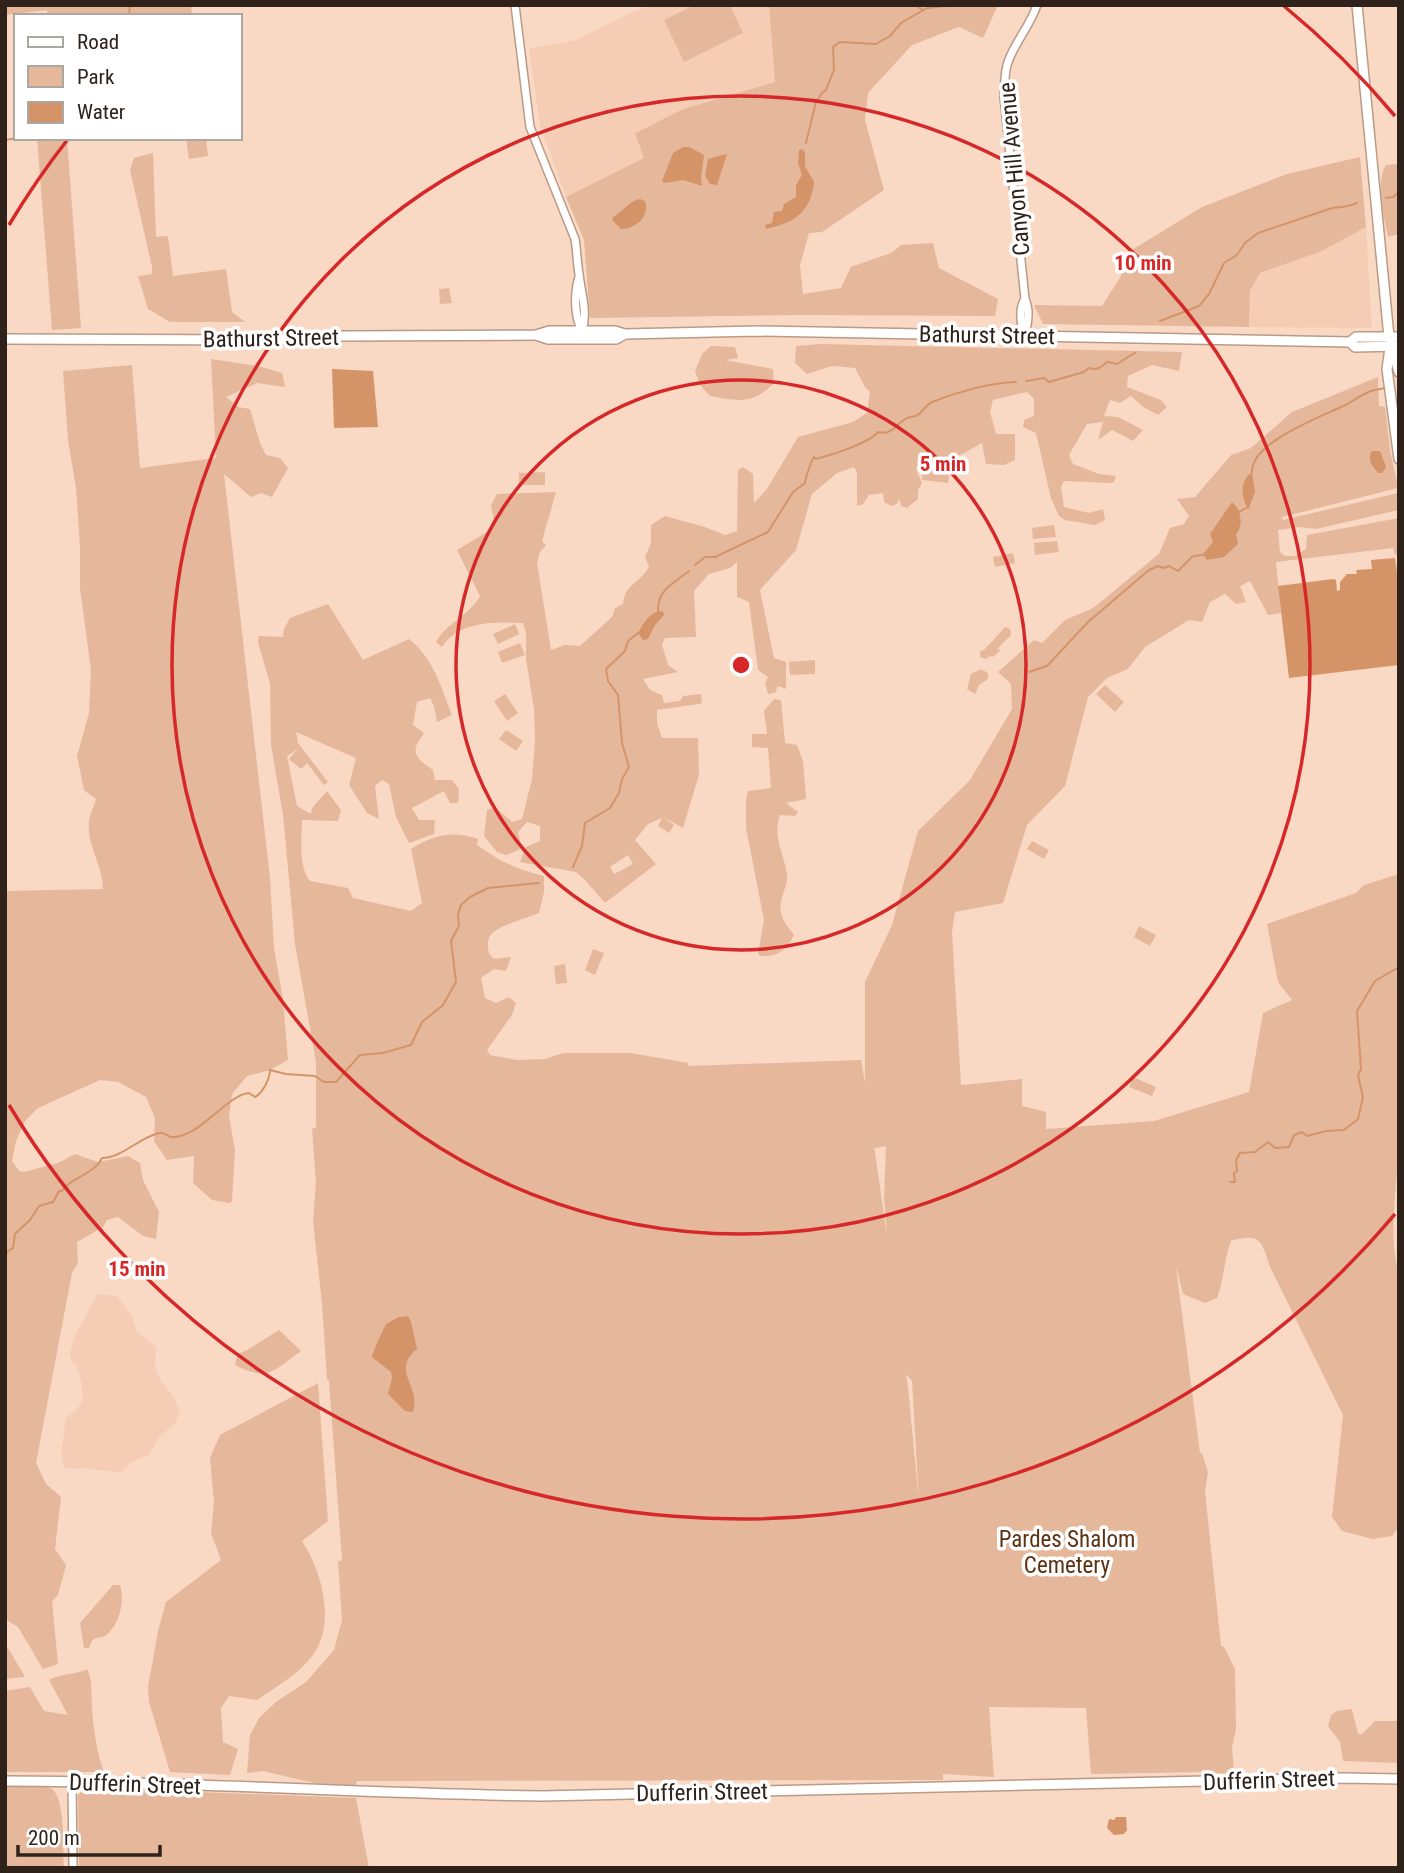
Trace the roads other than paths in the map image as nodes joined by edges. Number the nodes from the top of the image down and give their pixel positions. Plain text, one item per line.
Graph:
1 (515, 5) edge
2 (1037, 5) edge
3 (1357, 5) edge
4 (582, 331) junction
5 (625, 334) junction
6 (536, 335) junction
7 (1024, 336) junction
8 (5, 339) edge
9 (1394, 342) edge
10 (1399, 372) edge
11 (1399, 459) edge
12 (1399, 1779) edge
13 (5, 1781) edge
14 (72, 1781) junction
15 (74, 1868) edge

1 - 4 street
2 - 7 street, Canyon Hill Avenue
3 - 9 main road
4 - 5 main road, Bathurst Street
4 - 6 main road, Bathurst Street
5 - 6 main road, Bathurst Street
5 - 7 main road, Bathurst Street
6 - 8 main road, Bathurst Street
7 - 9 main road, Bathurst Street
9 - 10 main road
9 - 11 main road
12 - 14 main road, Dufferin Street
13 - 14 main road, Dufferin Street
14 - 15 street

